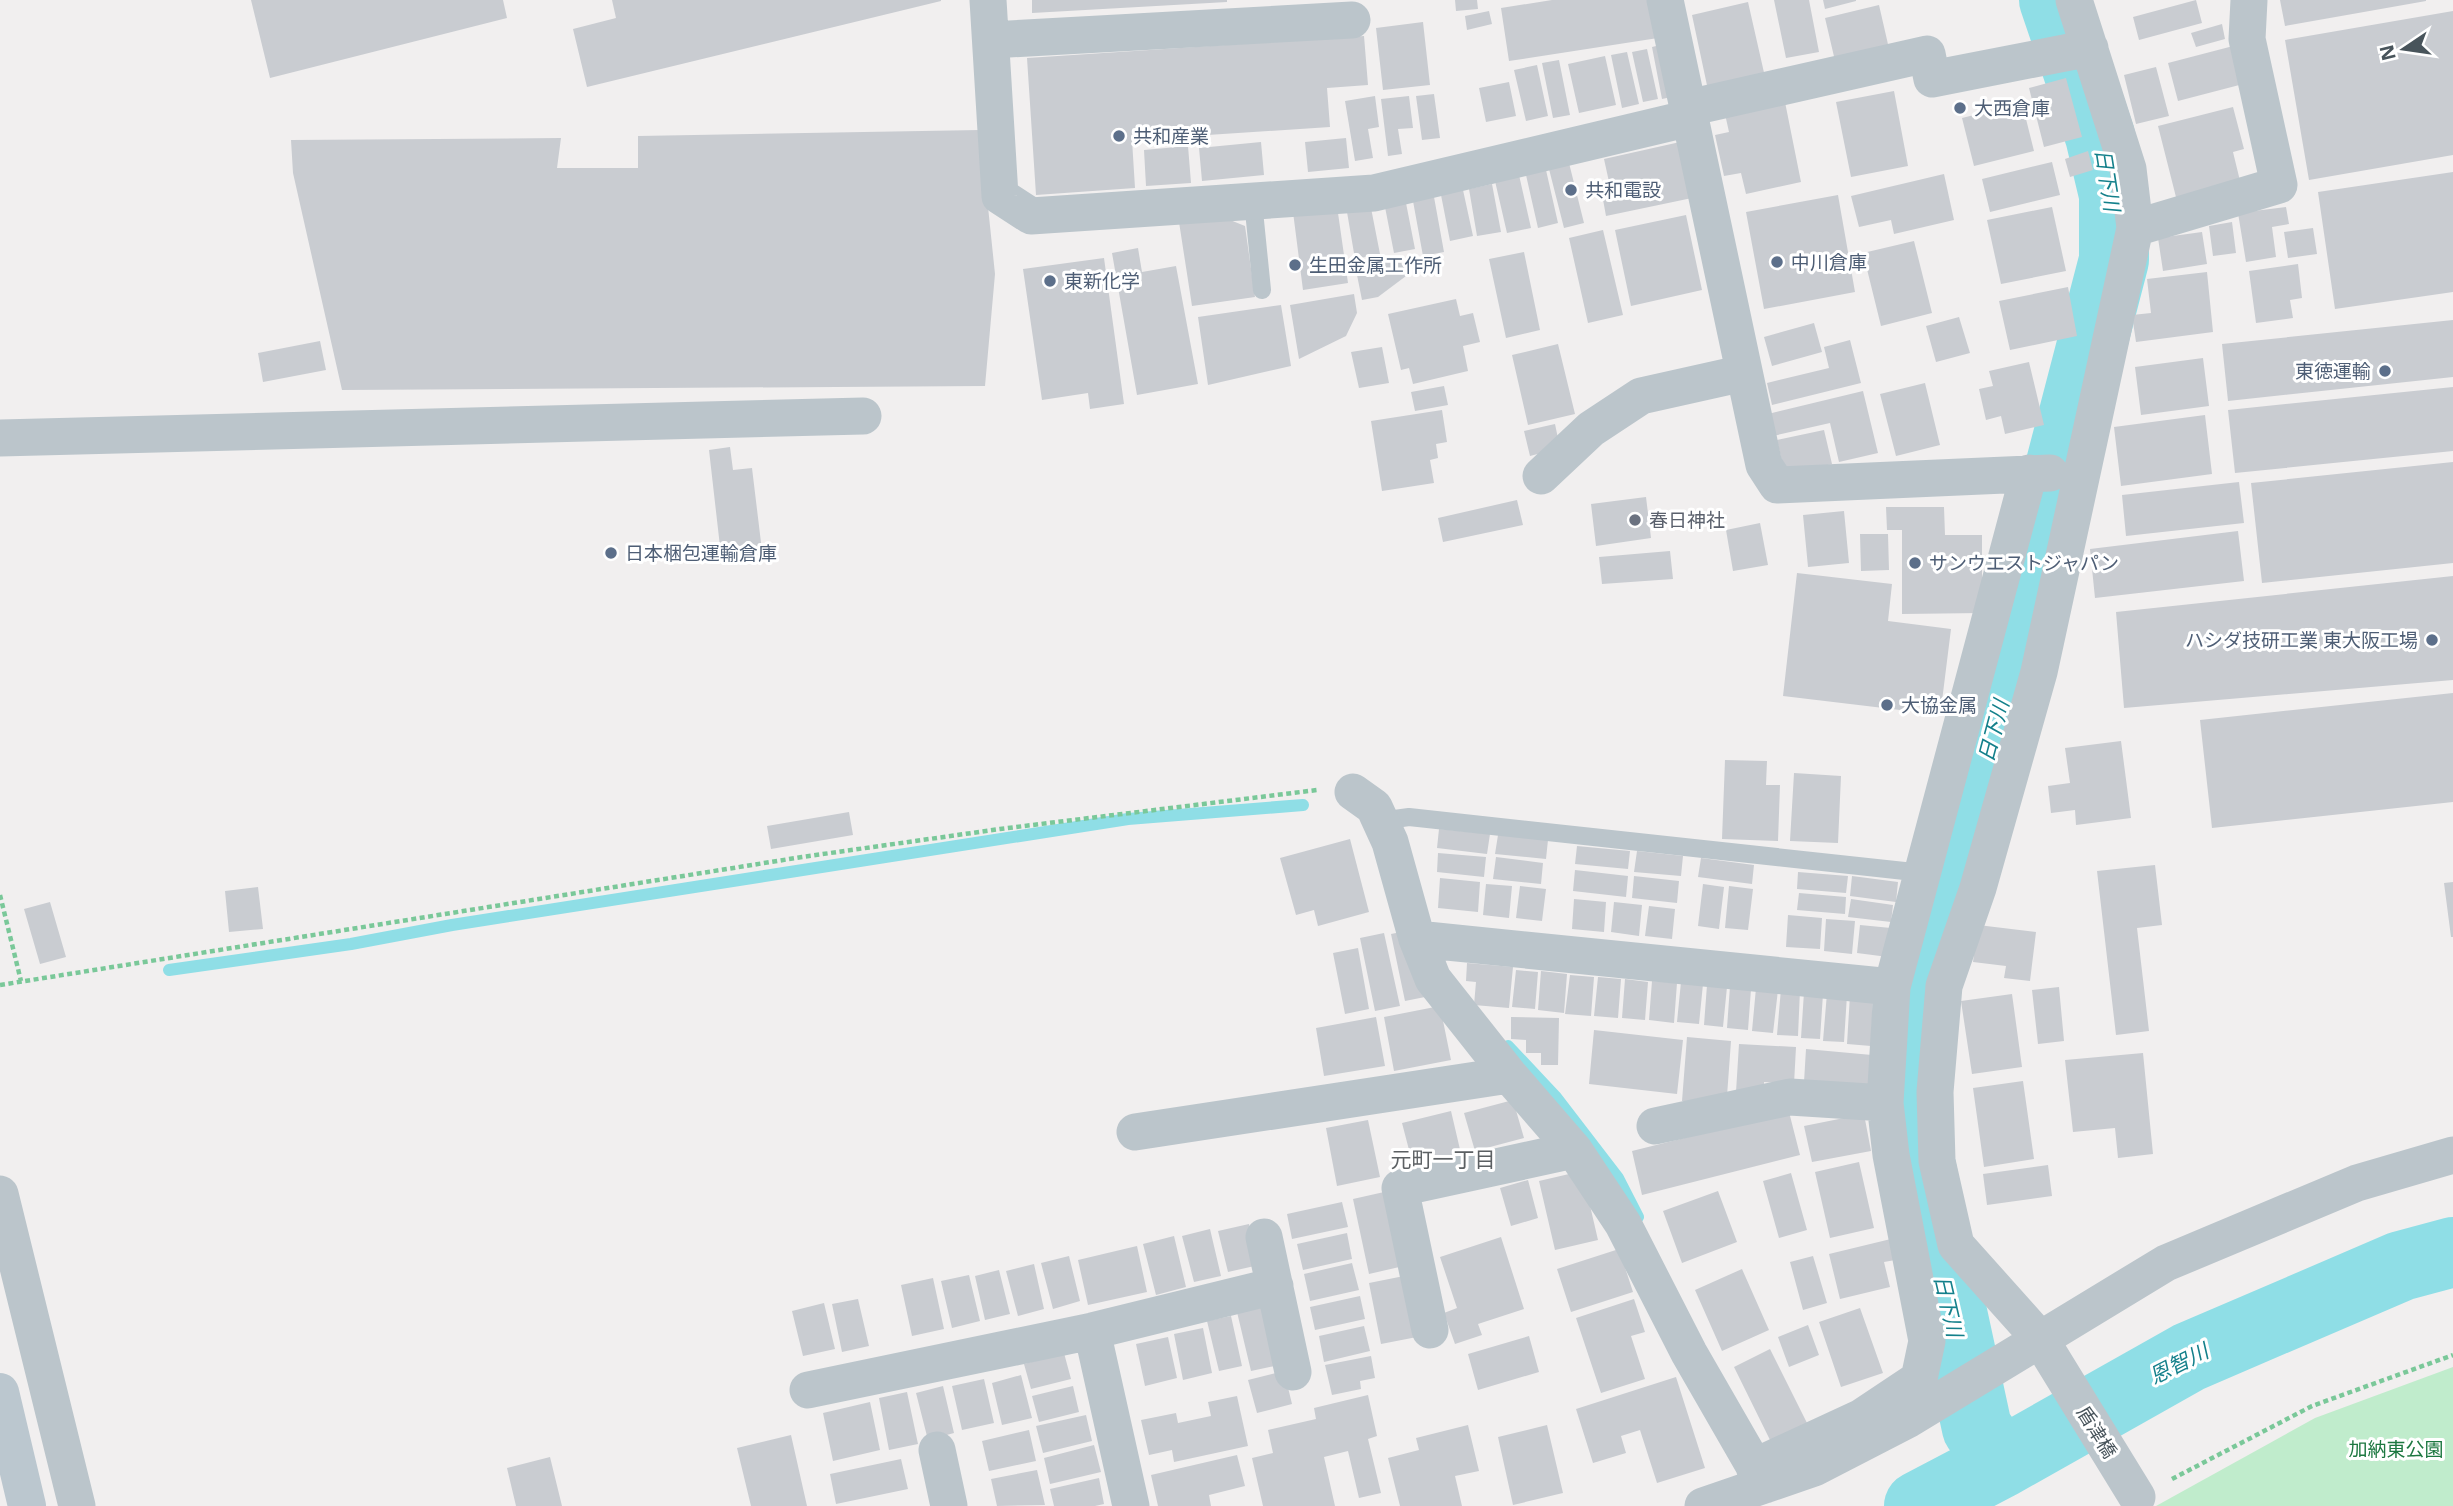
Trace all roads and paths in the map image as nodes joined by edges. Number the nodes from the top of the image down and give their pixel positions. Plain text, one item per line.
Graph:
1 (988, 0) edge
2 (1665, 0) edge
3 (2074, 0) edge
4 (2249, 0) edge
5 (1352, 20) dead end
6 (991, 40) junction
7 (2079, 50) junction
8 (1689, 113) junction
9 (1253, 201) junction
10 (2136, 228) junction
11 (1262, 290) dead end
12 (1744, 373) junction
13 (863, 416) dead end
14 (0, 438) edge
15 (2057, 473) junction
16 (1541, 476) dead end
17 (1353, 792) joint
18 (1380, 821) junction
19 (1923, 873) junction
20 (0, 895) edge
21 (1418, 939) junction
22 (21, 981) junction
23 (0, 985) edge
24 (1892, 987) junction
25 (1509, 1074) junction
26 (1885, 1103) junction
27 (1655, 1126) dead end
28 (1135, 1132) dead end
29 (1574, 1150) junction
30 (2453, 1155) edge
31 (0, 1194) edge
32 (1264, 1237) dead end
33 (1275, 1286) junction
34 (1430, 1330) dead end
35 (1092, 1331) junction
36 (2049, 1353) junction
37 (2453, 1355) edge
38 (1293, 1372) dead end
39 (808, 1390) dead end
40 (0, 1392) edge
41 (937, 1450) dead end
42 (1759, 1476) junction
43 (2137, 1497) joint
44 (27, 1506) edge
45 (77, 1506) edge
46 (949, 1506) edge
47 (1130, 1506) edge
48 (1703, 1506) edge

1 - 6 street
2 - 8 street
3 - 7 street
4 - 10 street
5 - 6 street
6 - 9 street
7 - 8 street
7 - 10 street
8 - 9 street
8 - 12 street
9 - 11 lane
10 - 15 street
12 - 15 street
12 - 16 street
13 - 14 street
15 - 19 street
15 - 36 street, 盾津橋
17 - 18 street
17 - 22 path
18 - 19 lane
18 - 21 street
19 - 24 street
20 - 22 path
21 - 24 street
21 - 25 street
22 - 23 path
24 - 26 street
25 - 28 street
25 - 29 street
26 - 27 street
26 - 42 street
29 - 34 street
29 - 42 street
30 - 36 street
31 - 45 street
32 - 33 street
33 - 35 street
33 - 38 street
35 - 39 street
35 - 47 street
36 - 42 street
36 - 43 street, 盾津橋
37 - 43 path
40 - 44 main road
41 - 46 street
42 - 48 street

